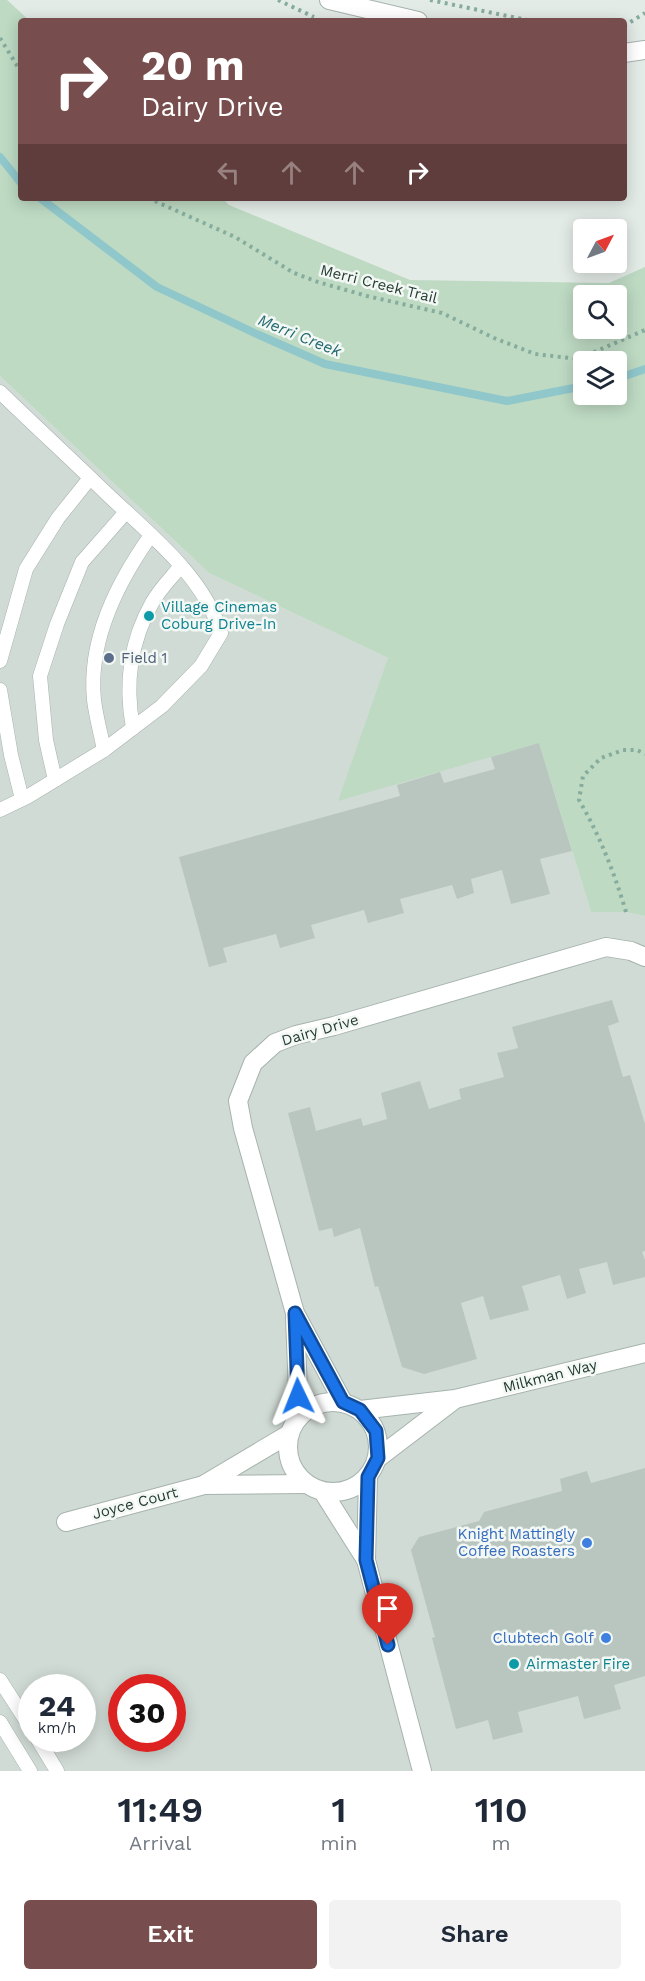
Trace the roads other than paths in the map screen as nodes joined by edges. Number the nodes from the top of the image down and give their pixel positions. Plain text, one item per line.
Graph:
1 (329, 0) edge
2 (405, 18) edge
3 (645, 50) edge
4 (627, 53) edge
5 (0, 392) edge
6 (90, 478) junction
7 (126, 512) junction
8 (151, 536) junction
9 (180, 567) junction
10 (0, 661) edge
11 (0, 690) edge
12 (133, 728) junction
13 (104, 750) junction
14 (55, 780) junction
15 (22, 799) junction
16 (0, 810) edge
17 (645, 957) edge
18 (295, 1313) junction
19 (645, 1353) edge
20 (455, 1399) junction
21 (343, 1402) junction
22 (360, 1410) junction
23 (299, 1416) junction
24 (289, 1434) junction
25 (378, 1458) junction
26 (368, 1477) junction
27 (204, 1485) junction
28 (315, 1488) junction
29 (66, 1522) dead end
30 (366, 1560) junction
31 (0, 1680) edge
32 (18, 1708) edge
33 (0, 1722) edge
34 (45, 1752) edge
35 (30, 1771) edge
36 (57, 1771) edge
37 (422, 1771) edge

1 - 2 street
3 - 4 street
5 - 6 lane
6 - 7 lane
6 - 10 lane
7 - 8 lane
7 - 14 lane
8 - 9 lane
8 - 13 lane
9 - 12 lane
9 - 12 lane
11 - 15 lane
12 - 13 lane
13 - 14 lane
14 - 15 lane
15 - 16 lane
17 - 18 street, Dairy Drive
18 - 21 street, Dairy Drive
18 - 23 street, Dairy Drive
19 - 20 street, Milkman Way
20 - 22 street, Milkman Way
20 - 25 street, Milkman Way
21 - 22 street
21 - 23 street
22 - 25 street
23 - 24 street
24 - 27 street, Joyce Court
24 - 28 street
25 - 26 street
26 - 28 street
26 - 30 street
27 - 28 street, Joyce Court
27 - 29 street, Joyce Court
28 - 30 street
30 - 37 street
31 - 32 lane
33 - 35 lane
34 - 36 lane

